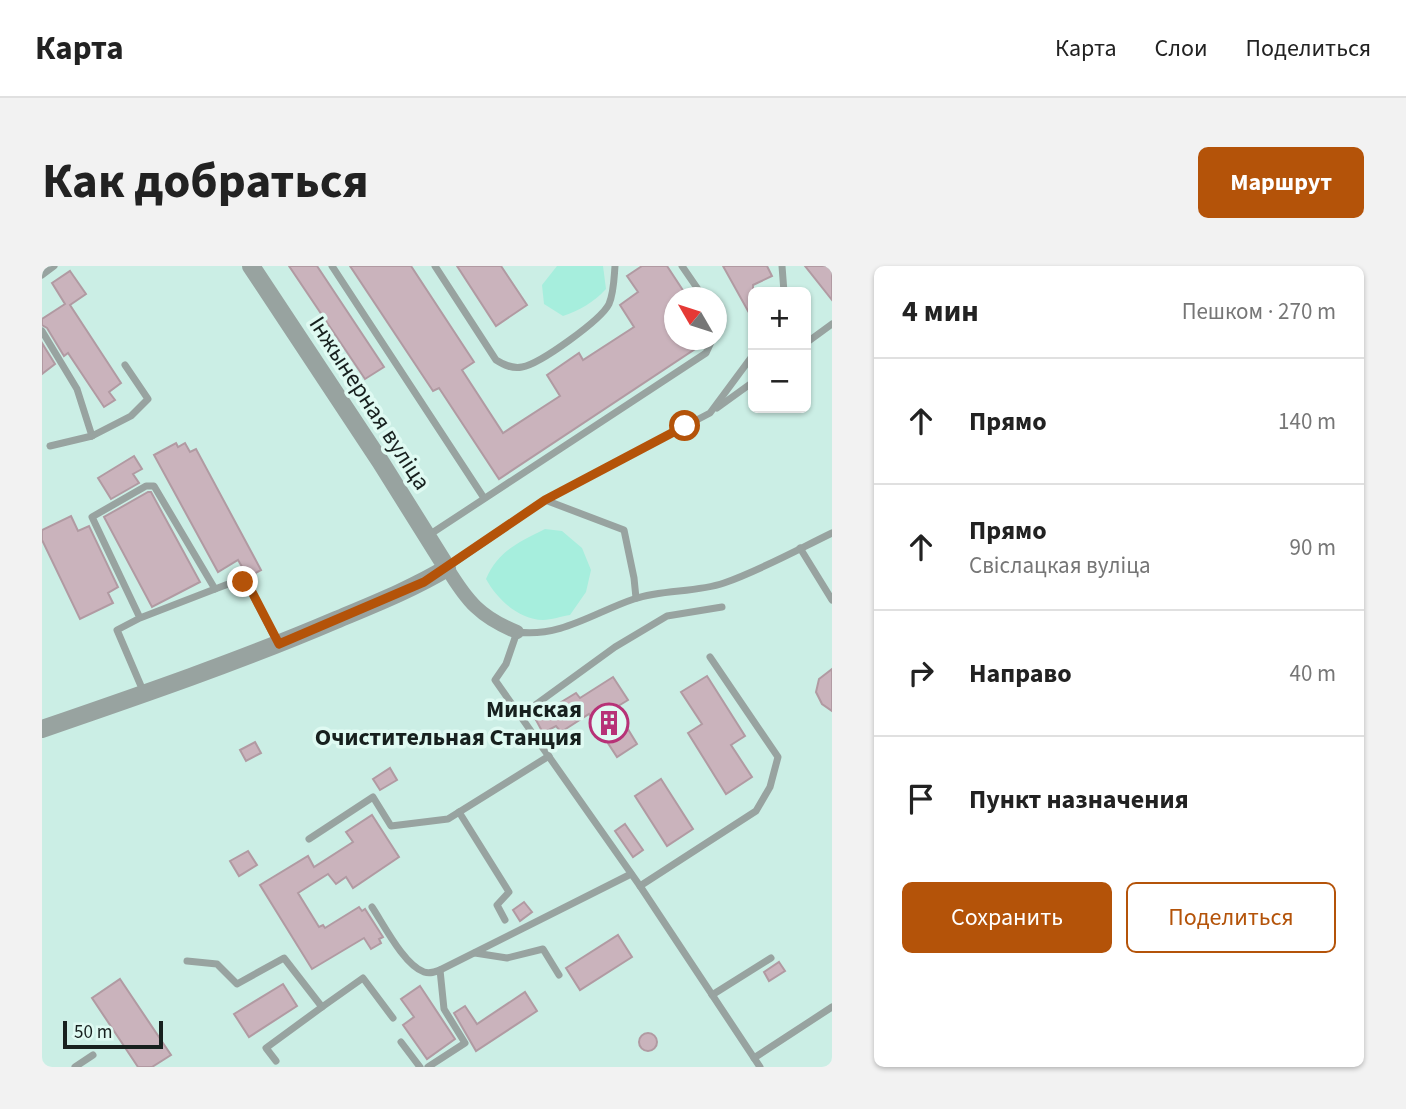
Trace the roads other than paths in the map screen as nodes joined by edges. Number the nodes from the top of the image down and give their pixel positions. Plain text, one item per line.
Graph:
1 (54, 266) edge
2 (251, 266) edge
3 (332, 266) edge
4 (435, 266) edge
5 (615, 266) edge
6 (682, 266) edge
7 (783, 267) edge
8 (42, 275) edge
9 (696, 287) edge
10 (785, 287) edge
11 (832, 324) edge
12 (42, 331) edge
13 (811, 340) edge
14 (707, 350) edge
15 (748, 362) edge
16 (125, 365) dead end
17 (748, 386) edge
18 (710, 413) junction
19 (92, 436) junction
20 (50, 446) dead end
21 (484, 498) junction
22 (545, 500) junction
23 (832, 533) edge
24 (428, 536) junction
25 (800, 548) junction
26 (447, 568) junction
27 (215, 589) junction
28 (636, 598) junction
29 (832, 600) edge
30 (722, 607) dead end
31 (140, 618) junction
32 (517, 632) junction
33 (279, 644) junction
34 (710, 657) dead end
35 (145, 694) junction
36 (520, 716) junction
37 (42, 729) edge
38 (549, 757) junction
39 (459, 812) junction
40 (309, 839) dead end
41 (631, 874) junction
42 (640, 886) junction
43 (372, 908) dead end
44 (505, 920) dead end
45 (474, 953) junction
46 (771, 957) dead end
47 (187, 961) dead end
48 (440, 970) junction
49 (559, 975) dead end
50 (712, 995) junction
51 (321, 1007) junction
52 (832, 1007) edge
53 (393, 1018) dead end
54 (401, 1042) dead end
55 (93, 1055) dead end
56 (754, 1058) junction
57 (276, 1061) dead end
58 (75, 1067) edge
59 (420, 1067) edge
60 (428, 1067) edge
61 (760, 1067) edge

1 - 8 lane
2 - 24 street, Інжынерная вуліца
3 - 21 lane
4 - 5 lane
6 - 9 lane
7 - 10 lane
11 - 13 lane
12 - 19 lane
14 - 21 lane
15 - 18 lane
16 - 19 lane
17 - 18 lane
18 - 22 lane
19 - 20 lane
21 - 24 lane
22 - 26 lane
22 - 28 lane
23 - 25 lane
24 - 26 street, Інжынерная вуліца
25 - 28 lane
25 - 29 lane
26 - 32 street
26 - 33 street
27 - 31 lane
27 - 31 lane
27 - 33 lane
28 - 32 lane
30 - 36 lane
31 - 35 lane
32 - 36 lane
33 - 35 street
34 - 42 lane
35 - 37 street
36 - 38 lane
38 - 39 lane
38 - 41 lane
39 - 40 lane
39 - 44 lane
41 - 42 lane
41 - 45 lane
42 - 50 lane
43 - 48 lane
45 - 48 lane
45 - 49 lane
46 - 50 lane
47 - 51 lane
48 - 60 lane
50 - 56 lane
51 - 53 lane
51 - 57 lane
52 - 56 lane
54 - 59 lane
55 - 58 lane
56 - 61 lane

